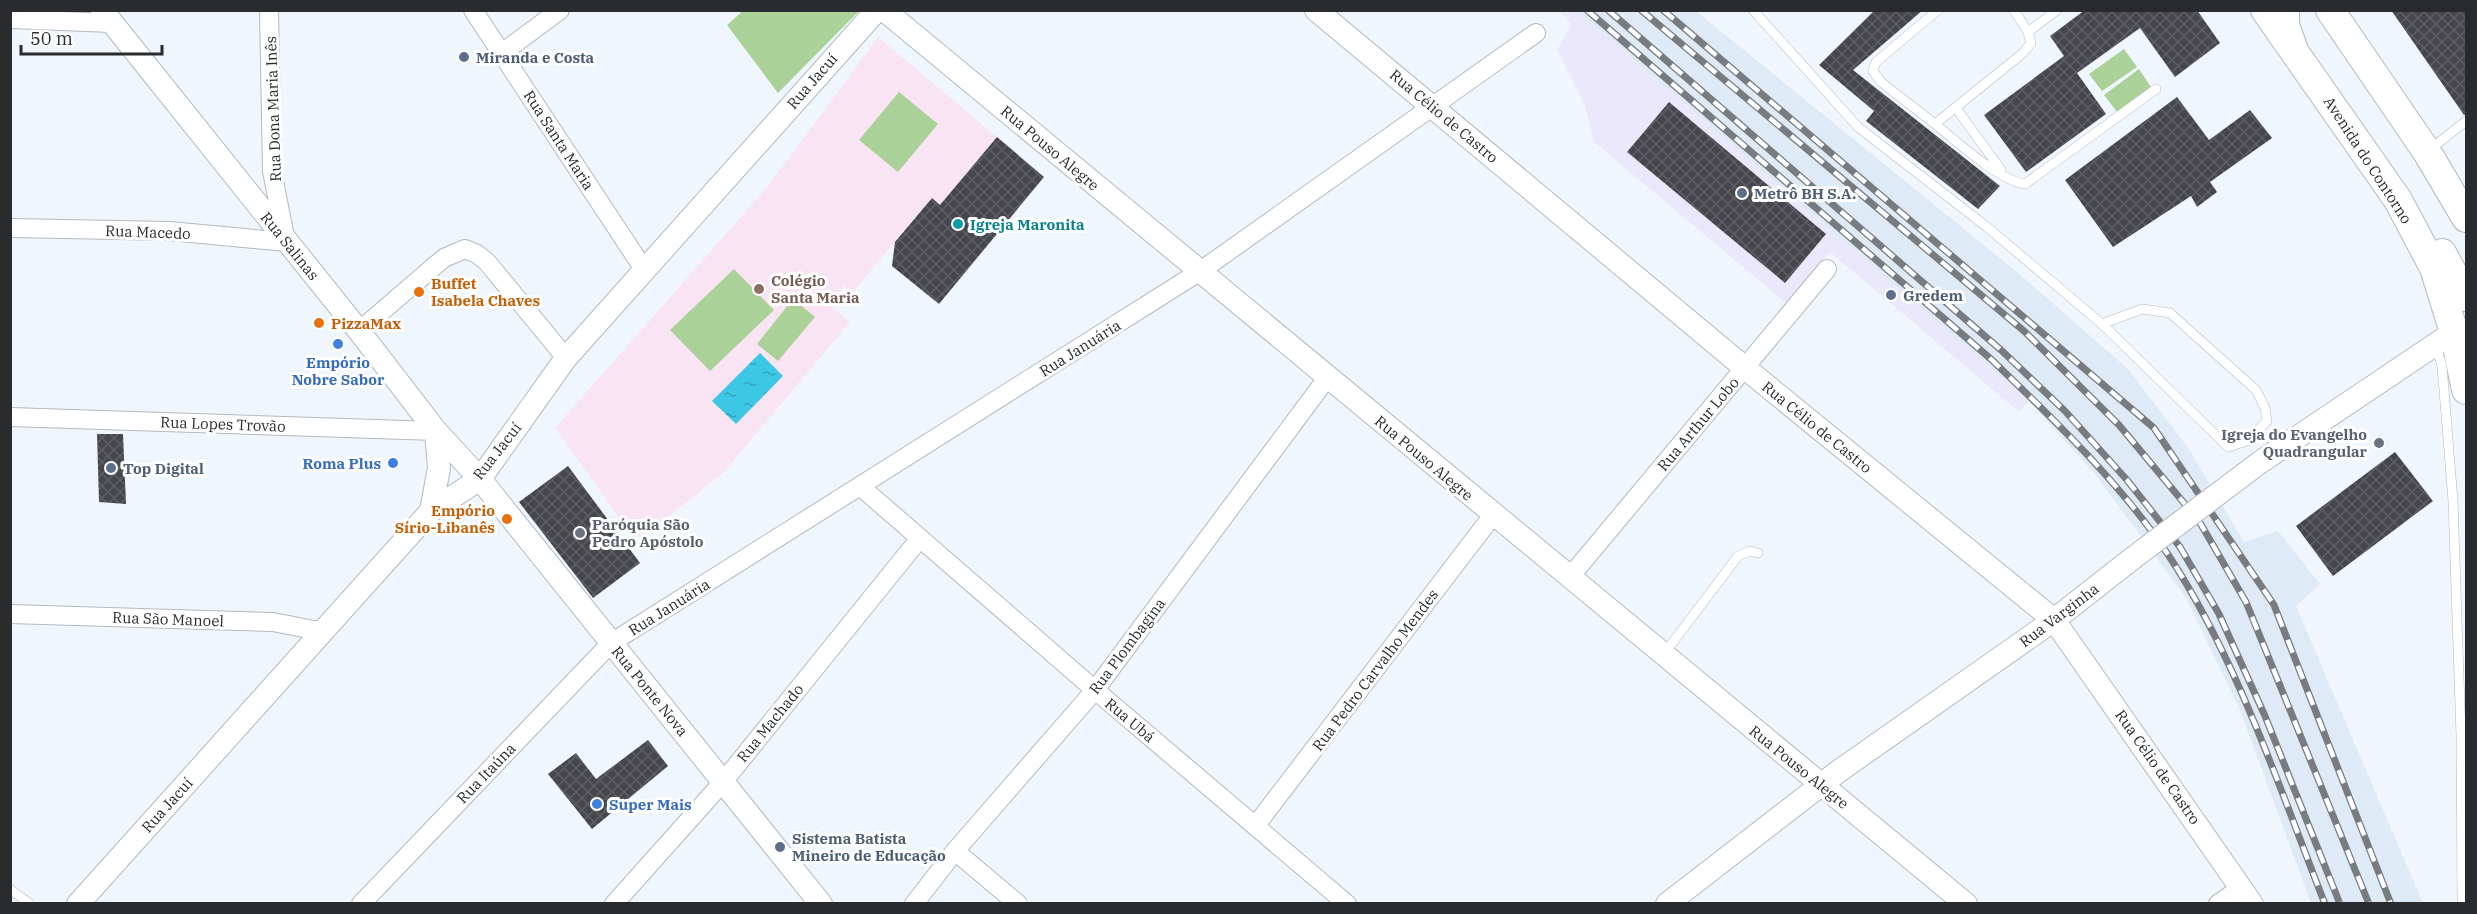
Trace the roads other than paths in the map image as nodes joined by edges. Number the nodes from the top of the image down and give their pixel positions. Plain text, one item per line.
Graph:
1 (269, 10) edge
2 (473, 10) edge
3 (560, 10) edge
4 (877, 10) edge
5 (884, 10) edge
6 (1316, 10) edge
7 (1753, 10) edge
8 (1938, 10) edge
9 (2014, 10) edge
10 (2057, 10) edge
11 (2265, 10) edge
12 (2288, 10) edge
13 (2330, 10) edge
14 (107, 17) edge
15 (10, 19) edge
16 (2028, 32) junction
17 (1536, 33) dead end
18 (502, 53) junction
19 (2300, 57) junction
20 (2156, 89) dead end
21 (1432, 106) junction
22 (1956, 108) junction
23 (2466, 121) edge
24 (1935, 124) junction
25 (2427, 152) junction
26 (2004, 174) junction
27 (2398, 200) junction
28 (2466, 218) edge
29 (10, 228) edge
30 (286, 242) junction
31 (1827, 269) dead end
32 (645, 271) junction
33 (1199, 272) junction
34 (2466, 297) edge
35 (2102, 324) junction
36 (359, 331) junction
37 (2445, 339) junction
38 (566, 358) junction
39 (1745, 368) junction
40 (1327, 378) junction
41 (2466, 390) edge
42 (10, 417) edge
43 (436, 431) junction
44 (480, 479) junction
45 (861, 487) junction
46 (431, 511) junction
47 (1493, 515) junction
48 (920, 538) junction
49 (1758, 553) dead end
50 (1569, 578) junction
51 (10, 614) edge
52 (2054, 620) junction
53 (324, 632) junction
54 (611, 643) junction
55 (1663, 656) junction
56 (1095, 690) junction
57 (723, 782) junction
58 (1821, 785) junction
59 (1256, 825) junction
60 (955, 851) junction
61 (10, 889) edge
62 (2247, 895) edge
63 (30, 903) edge
64 (78, 903) edge
65 (361, 903) edge
66 (614, 903) edge
67 (821, 903) edge
68 (914, 903) edge
69 (1018, 903) edge
70 (1347, 903) edge
71 (1667, 903) edge
72 (1966, 903) edge
73 (2218, 903) edge
74 (2463, 903) edge

1 - 30 street, Rua Dona Maria Inês
2 - 18 street, Rua Santa Maria
3 - 18 street
4 - 32 street, Rua Jacuí
5 - 33 street, Rua Pouso Alegre
6 - 21 street, Rua Célio de Castro
7 - 35 lane
8 - 24 lane
9 - 16 lane
10 - 16 lane
11 - 19 main road, Avenida do Contorno
12 - 19 street
13 - 25 main road
14 - 15 street
14 - 30 street, Rua Salinas
16 - 22 lane
17 - 21 street, Rua Januária
18 - 32 street, Rua Santa Maria
19 - 27 main road, Avenida do Contorno
20 - 26 lane
21 - 33 street, Rua Januária
21 - 39 street, Rua Célio de Castro
22 - 24 lane
22 - 26 lane
23 - 25 lane
24 - 26 lane
25 - 28 main road
27 - 34 main road
27 - 37 main road, Avenida do Contorno
29 - 30 street, Rua Macedo
30 - 36 street, Rua Salinas
31 - 39 street, Rua Arthur Lobo
32 - 38 street, Rua Jacuí
33 - 40 street, Rua Pouso Alegre
33 - 45 street, Rua Januária
35 - 35 lane
36 - 38 street
36 - 43 street, Rua Salinas
37 - 41 main road, Avenida do Contorno
37 - 52 street, Rua Varginha, bridge
37 - 74 lane
38 - 44 street, Rua Jacuí
39 - 50 street, Rua Arthur Lobo
39 - 52 street, Rua Célio de Castro
40 - 47 street, Rua Pouso Alegre
40 - 56 street, Rua Plombagina
42 - 43 street, Rua Lopes Trovão
43 - 44 street, Rua Salinas
43 - 46 street
44 - 46 street, Rua Jacuí
44 - 54 street, Rua Ponte Nova
45 - 48 street, Rua Ubá
45 - 54 street, Rua Januária
46 - 53 street, Rua Jacuí
47 - 50 street, Rua Pouso Alegre
47 - 59 street, Rua Pedro Carvalho Mendes
48 - 56 street, Rua Ubá
48 - 57 street, Rua Machado
49 - 55 lane
50 - 55 street, Rua Pouso Alegre
51 - 53 street, Rua São Manoel
52 - 58 street, Rua Varginha
52 - 62 street, Rua Célio de Castro
53 - 64 street, Rua Jacuí
54 - 57 street, Rua Ponte Nova
54 - 65 street, Rua Itaúna
55 - 58 street, Rua Pouso Alegre
56 - 59 street, Rua Ubá
56 - 60 street, Rua Plombagina
57 - 66 street, Rua Machado
57 - 67 street, Rua Ponte Nova
58 - 71 street, Rua Varginha
58 - 72 street, Rua Pouso Alegre
59 - 70 street, Rua Ubá
60 - 68 street, Rua Plombagina
60 - 69 street
61 - 63 lane
62 - 73 street

